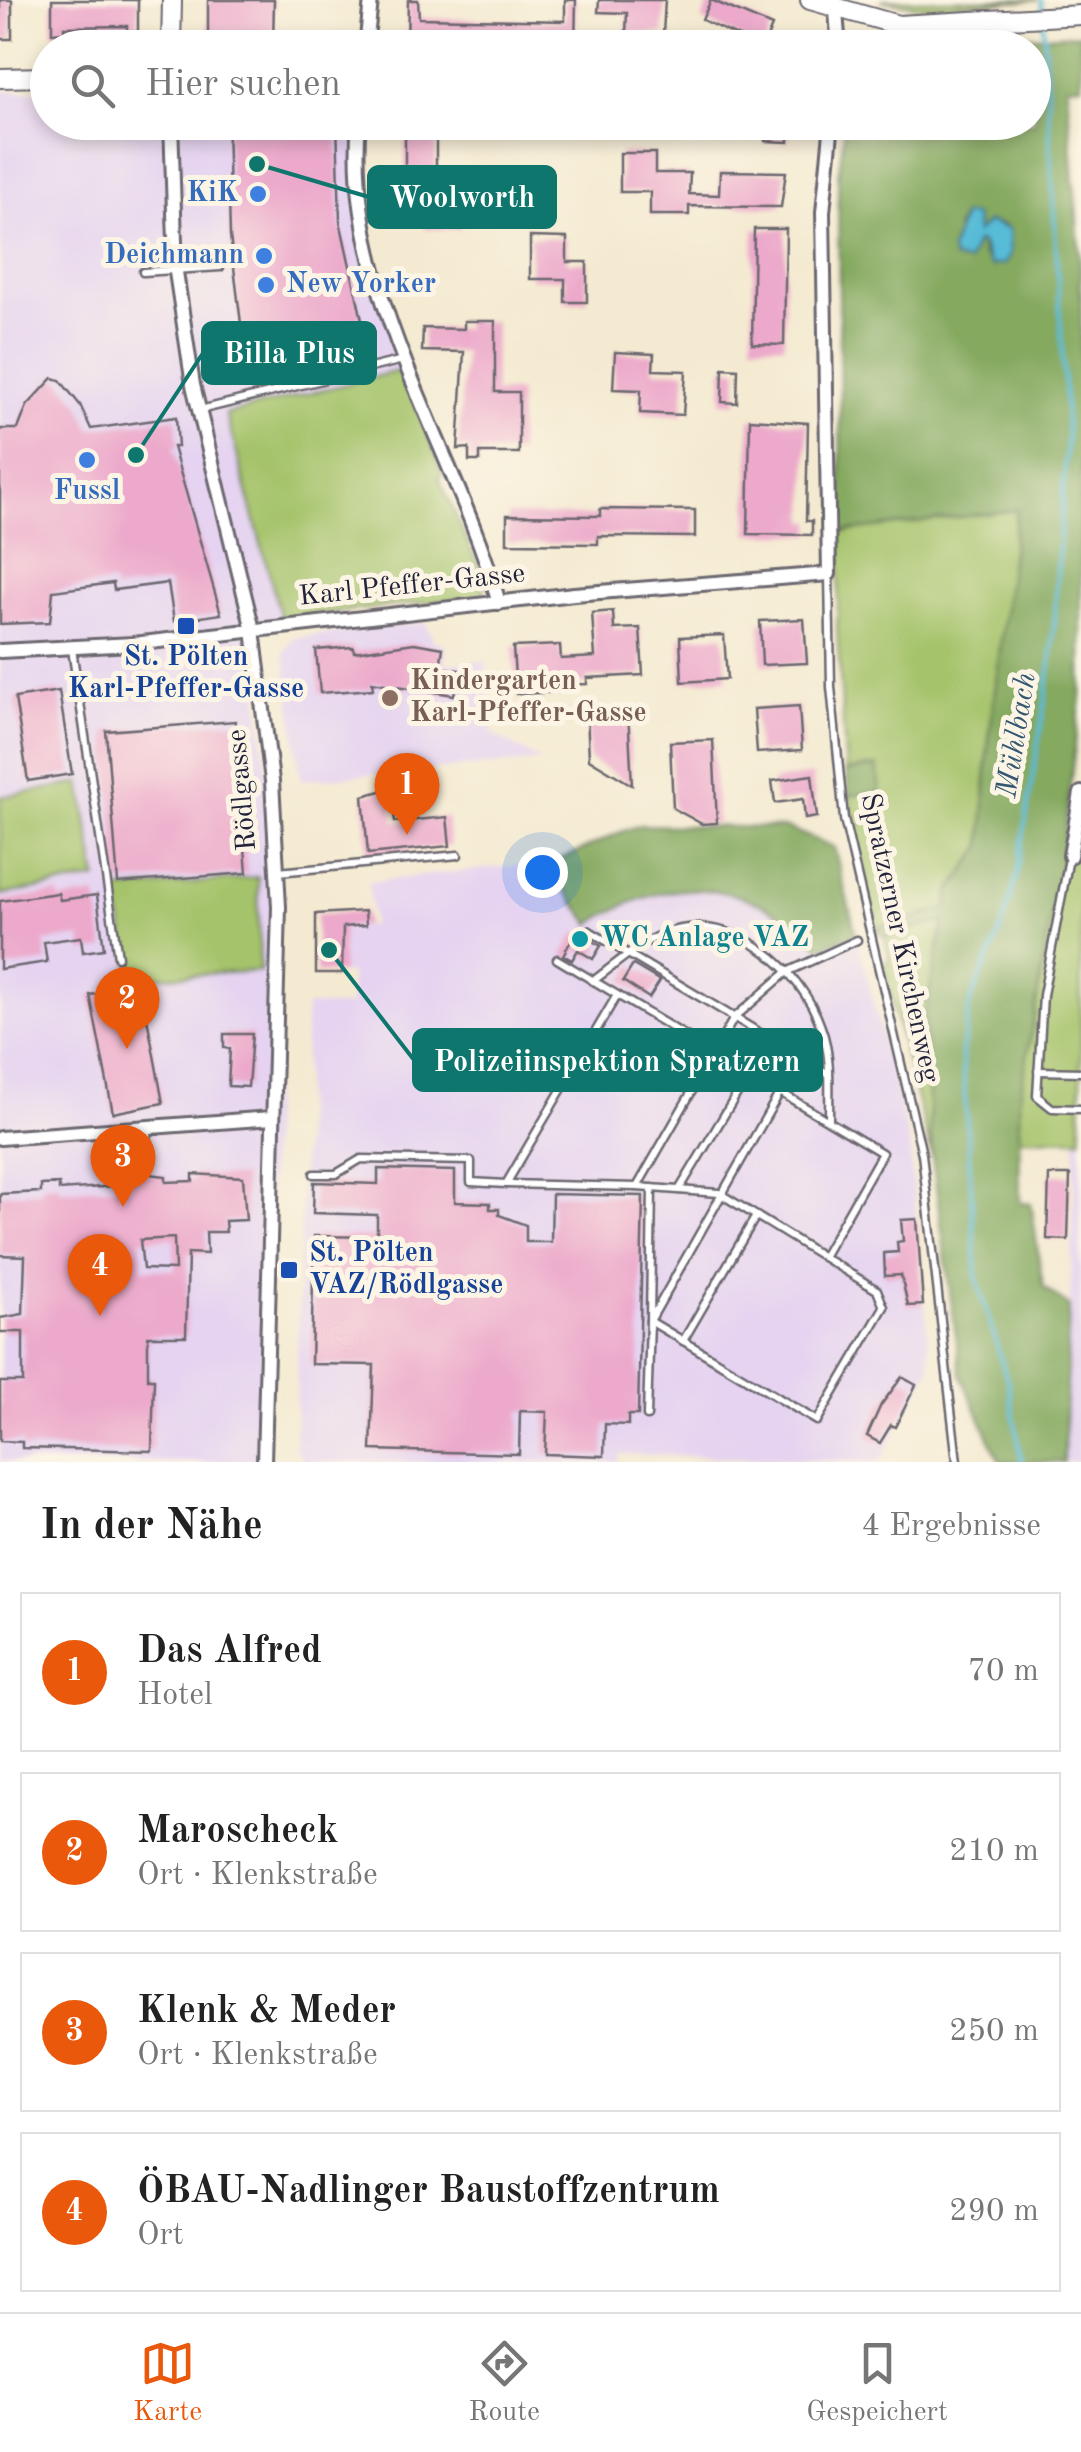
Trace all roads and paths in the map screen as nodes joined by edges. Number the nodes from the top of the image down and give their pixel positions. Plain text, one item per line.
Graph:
1 (172, 0) edge
2 (371, 0) edge
3 (810, 0) edge
4 (835, 5) edge
5 (1081, 15) edge
6 (171, 30) edge
7 (368, 30) edge
8 (837, 30) edge
9 (30, 77) edge
10 (0, 78) edge
11 (172, 140) edge
12 (359, 140) edge
13 (830, 140) edge
14 (220, 267) dead end
15 (143, 272) dead end
16 (176, 272) junction
17 (403, 360) junction
18 (199, 411) junction
19 (829, 574) junction
20 (499, 603) junction
21 (253, 630) junction
22 (72, 649) junction
23 (0, 651) edge
24 (1081, 793) edge
25 (458, 854) dead end
26 (1070, 856) joint
27 (277, 872) junction
28 (588, 930) dead end
29 (857, 940) dead end
30 (629, 954) junction
31 (118, 957) dead end
32 (557, 959) dead end
33 (786, 972) junction
34 (593, 981) junction
35 (617, 995) junction
36 (734, 1018) junction
37 (713, 1052) junction
38 (1038, 1071) junction
39 (1081, 1072) edge
40 (749, 1074) junction
41 (828, 1074) junction
42 (780, 1092) junction
43 (1081, 1109) edge
44 (272, 1118) junction
45 (828, 1122) junction
46 (146, 1127) junction
47 (0, 1138) edge
48 (149, 1160) dead end
49 (314, 1174) dead end
50 (506, 1184) junction
51 (637, 1187) junction
52 (652, 1188) junction
53 (679, 1190) junction
54 (719, 1193) junction
55 (756, 1216) junction
56 (822, 1257) junction
57 (650, 1321) junction
58 (684, 1341) junction
59 (647, 1416) dead end
60 (264, 1462) edge
61 (956, 1462) edge

1 - 6 street
2 - 7 street
3 - 4 street
4 - 5 street
4 - 8 street
9 - 10 street
11 - 16 street, Rödlgasse
12 - 17 street
13 - 19 street, Spratzerner Kirchenweg
14 - 16 lane
15 - 16 lane
16 - 18 street, Rödlgasse
17 - 18 lane
17 - 20 street
18 - 21 street, Rödlgasse
19 - 20 street, Karl Pfeffer-Gasse
19 - 61 lane, Spratzerner Kirchenweg
20 - 21 street, Karl Pfeffer-Gasse
21 - 22 street, Karl Pfeffer-Gasse
21 - 27 street, Rödlgasse
22 - 23 street, Karl Pfeffer-Gasse
22 - 31 lane
24 - 26 street
25 - 27 lane
26 - 38 lane
27 - 44 street, Rödlgasse
28 - 30 lane
29 - 33 lane
30 - 33 lane
30 - 34 lane
30 - 36 lane
32 - 34 lane
33 - 36 lane
33 - 41 lane
34 - 35 lane
35 - 37 lane
35 - 50 lane
36 - 37 lane
36 - 41 lane
37 - 40 lane
37 - 51 lane
38 - 39 lane
38 - 43 lane
40 - 42 lane
40 - 53 lane
41 - 45 lane
42 - 45 lane
42 - 54 lane
44 - 46 street
44 - 60 street, Rödlgasse
45 - 56 lane
46 - 47 street
46 - 48 lane
49 - 50 lane
50 - 51 lane
51 - 52 lane
52 - 53 lane
52 - 57 lane
53 - 54 lane
54 - 55 lane
54 - 57 lane
55 - 56 lane
55 - 58 lane
56 - 58 lane
57 - 58 lane
57 - 59 lane

